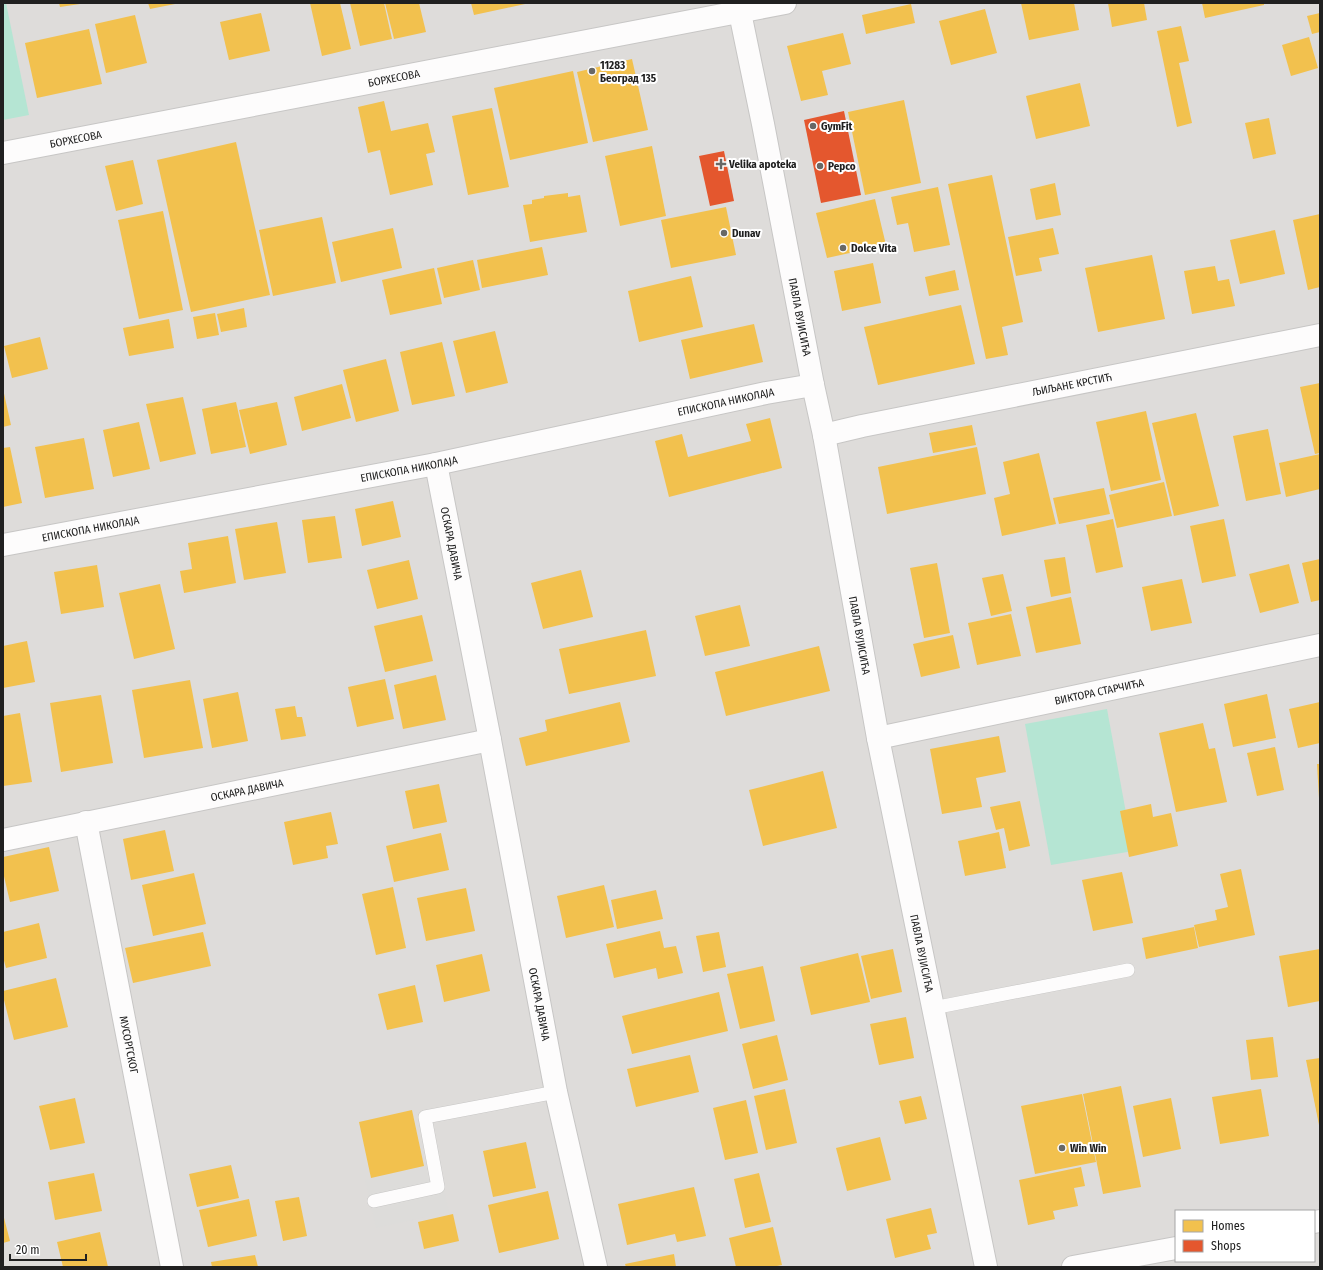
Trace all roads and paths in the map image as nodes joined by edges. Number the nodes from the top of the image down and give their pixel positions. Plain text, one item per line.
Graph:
1 (785, 3) edge
2 (739, 8) edge
3 (3, 153) edge
4 (1320, 335) edge
5 (813, 385) junction
6 (824, 435) junction
7 (436, 464) junction
8 (3, 545) edge
9 (1320, 645) edge
10 (878, 738) junction
11 (490, 740) junction
12 (86, 822) junction
13 (3, 840) edge
14 (1128, 970) dead end
15 (933, 1008) junction
16 (556, 1092) junction
17 (374, 1201) dead end
18 (1175, 1248) edge
19 (172, 1267) edge
20 (596, 1267) edge
21 (986, 1267) edge
22 (1073, 1267) edge

1 - 2 street, БОРХЕСОВА
2 - 3 street, БОРХЕСОВА
2 - 5 street, ПАВЛА ВУЈИСИЋА
4 - 6 street, ЉИЉАНЕ КРСТИЋ
5 - 6 street, ПАВЛА ВУЈИСИЋА
5 - 7 street, ЕПИСКОПА НИКОЛАЈА
6 - 10 street, ПАВЛА ВУЈИСИЋА
7 - 8 street, ЕПИСКОПА НИКОЛАЈА
7 - 11 street, ОСКАРА ДАВИЧА
9 - 10 street, ВИКТОРА СТАРЧИЋА
10 - 15 street, ПАВЛА ВУЈИСИЋА
11 - 12 street, ОСКАРА ДАВИЧА
11 - 16 street, ОСКАРА ДАВИЧА
12 - 13 street, ОСКАРА ДАВИЧА
12 - 19 street, МУСОРГСКОГ
14 - 15 lane
15 - 21 street, ПАВЛА ВУЈИСИЋА
16 - 17 lane
16 - 20 street, ОСКАРА ДАВИЧА
18 - 22 street

